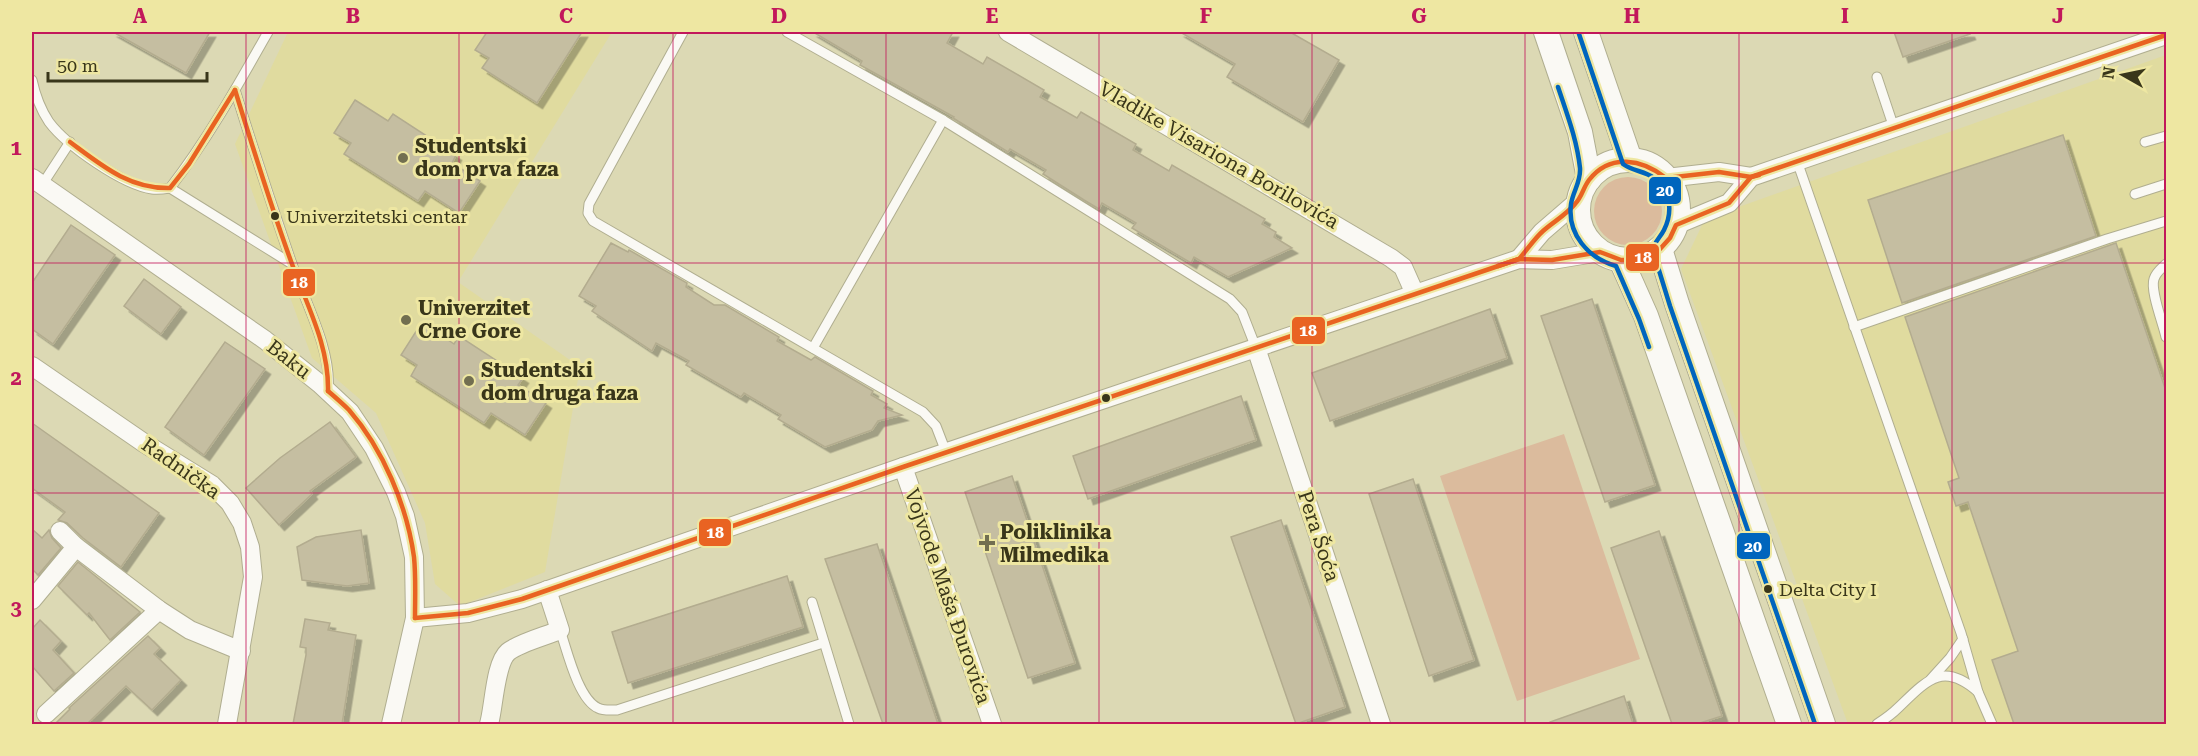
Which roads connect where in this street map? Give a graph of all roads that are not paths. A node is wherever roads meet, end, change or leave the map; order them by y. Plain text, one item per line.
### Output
1 (268, 32) edge
2 (683, 32) edge
3 (787, 32) edge
4 (1008, 32) edge
5 (1546, 32) edge
6 (1586, 32) edge
7 (2166, 35) edge
8 (1877, 77) dead end
9 (32, 80) edge
10 (235, 90) junction
11 (943, 120) junction
12 (1894, 128) junction
13 (2166, 136) edge
14 (70, 142) junction
15 (2145, 142) dead end
16 (1630, 160) junction
17 (1797, 161) junction
18 (1751, 177) junction
19 (1666, 178) junction
20 (37, 182) edge
21 (2166, 184) edge
22 (170, 188) junction
23 (1584, 190) junction
24 (2135, 194) dead end
25 (2166, 221) edge
26 (1676, 225) junction
27 (1660, 249) junction
28 (1611, 256) junction
29 (1519, 259) junction
30 (292, 264) junction
31 (2166, 264) edge
32 (1415, 294) junction
33 (1854, 327) junction
34 (2166, 337) edge
35 (813, 348) junction
36 (1256, 348) junction
37 (32, 366) edge
38 (328, 391) junction
39 (946, 452) junction
40 (903, 466) junction
41 (60, 531) dead end
42 (76, 547) junction
43 (547, 590) junction
44 (32, 600) edge
45 (812, 602) dead end
46 (159, 610) junction
47 (415, 618) junction
48 (560, 630) junction
49 (1963, 639) junction
50 (823, 643) junction
51 (241, 651) junction
52 (1931, 679) junction
53 (1978, 692) junction
54 (1986, 710) junction
55 (46, 714) dead end
56 (227, 724) edge
57 (391, 724) edge
58 (489, 724) edge
59 (849, 724) edge
60 (992, 724) edge
61 (1381, 724) edge
62 (1789, 724) edge
63 (1824, 724) edge
64 (1877, 724) edge
65 (1984, 724) edge
66 (1992, 724) edge

1 - 10 lane
2 - 35 lane
3 - 11 lane
4 - 32 street, Vladike Visariona Borilovića
5 - 23 main road
6 - 16 main road
7 - 12 street
8 - 12 lane
9 - 14 lane
10 - 22 lane
10 - 30 lane
11 - 35 lane
11 - 36 lane
12 - 17 street
13 - 15 lane
14 - 20 lane, Baku
14 - 22 lane
16 - 19 main road
16 - 23 main road
17 - 18 street
17 - 33 lane
18 - 19 street
18 - 26 street
19 - 26 main road
20 - 38 street, Baku
21 - 24 lane
22 - 30 lane
23 - 28 main road
23 - 29 street
25 - 33 lane
26 - 27 main road
27 - 28 main road
27 - 63 main road
28 - 29 street
28 - 62 main road
29 - 32 street
30 - 38 lane
31 - 34 lane
32 - 36 street
33 - 49 lane
35 - 39 lane
36 - 39 street
36 - 61 street, Pera Šoća
37 - 51 street, Radnička
38 - 47 street, Baku
39 - 40 street
40 - 43 street
40 - 60 street, Vojvode Maša Đurovića
41 - 42 street
42 - 44 street
42 - 46 street
43 - 47 street
43 - 48 street
45 - 50 lane
46 - 51 street
46 - 55 street
47 - 57 street, Baku
48 - 50 lane
48 - 58 street
49 - 52 lane
49 - 53 lane
50 - 59 lane
51 - 56 street, Radnička
52 - 53 lane
52 - 64 lane
53 - 54 lane
54 - 65 lane
54 - 66 lane

